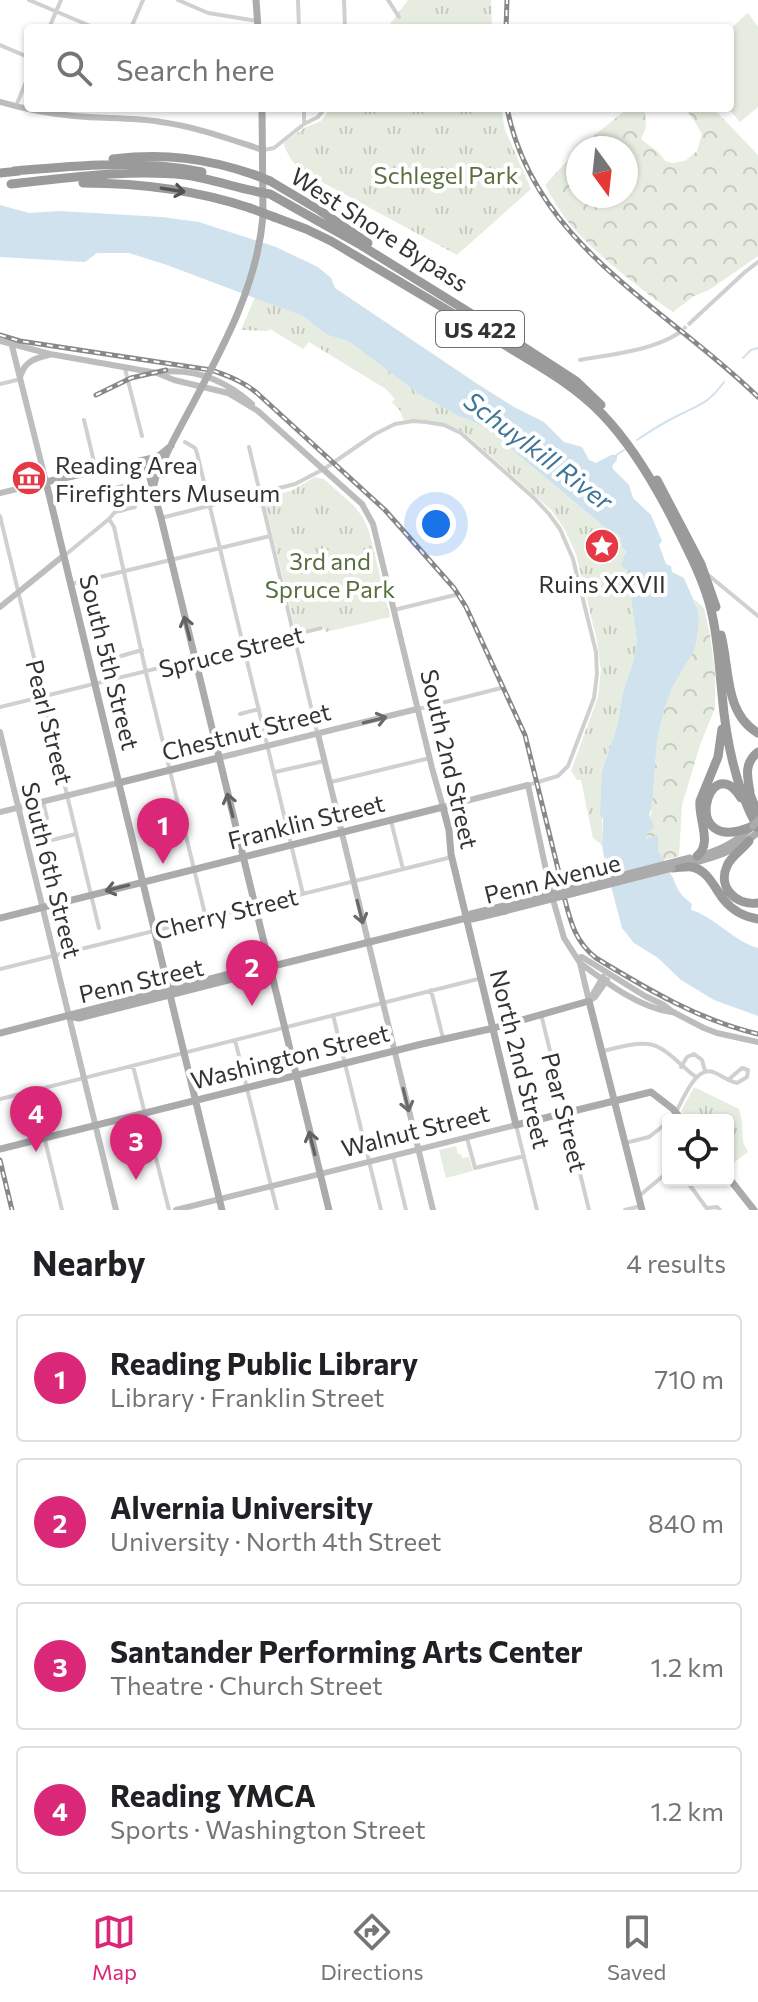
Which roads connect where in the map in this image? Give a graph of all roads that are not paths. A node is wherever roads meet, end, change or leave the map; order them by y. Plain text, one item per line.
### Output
1 (29, 0) edge
2 (61, 0) edge
3 (143, 0) edge
4 (178, 0) edge
5 (256, 0) edge
6 (298, 0) edge
7 (344, 0) edge
8 (388, 0) edge
9 (56, 11) junction
10 (399, 17) dead end
11 (51, 24) edge
12 (86, 24) edge
13 (133, 24) edge
14 (258, 24) edge
15 (299, 24) edge
16 (345, 24) edge
17 (0, 45) edge
18 (24, 55) edge
19 (24, 87) edge
20 (0, 102) edge
21 (16, 106) junction
22 (24, 108) edge
23 (42, 112) edge
24 (262, 112) edge
25 (304, 112) edge
26 (322, 112) edge
27 (304, 124) junction
28 (263, 150) junction
29 (14, 171) junction
30 (0, 173) edge
31 (11, 184) junction
32 (0, 185) edge
33 (263, 193) junction
34 (758, 262) edge
35 (690, 323) tunnel mouth
36 (479, 329) junction
37 (496, 329) junction
38 (679, 333) tunnel mouth
39 (0, 341) edge
40 (12, 346) junction
41 (50, 354) junction
42 (580, 360) dead end
43 (125, 368) junction
44 (21, 379) junction
45 (0, 384) edge
46 (84, 420) dead end
47 (142, 436) dead end
48 (185, 442) dead end
49 (171, 445) junction
50 (249, 447) dead end
51 (145, 460) junction
52 (324, 469) junction
53 (96, 470) junction
54 (46, 482) junction
55 (655, 482) junction
56 (0, 493) edge
57 (155, 494) junction
58 (259, 494) junction
59 (210, 506) junction
60 (121, 511) junction
61 (0, 516) edge
62 (161, 518) junction
63 (109, 519) junction
64 (270, 536) junction
65 (220, 548) junction
66 (63, 556) junction
67 (171, 560) junction
68 (699, 566) dead end
69 (124, 572) junction
70 (71, 584) junction
71 (18, 592) junction
72 (455, 595) dead end
73 (0, 607) edge
74 (714, 608) junction
75 (394, 610) junction
76 (758, 616) edge
77 (321, 628) dead end
78 (293, 635) junction
79 (721, 635) junction
80 (245, 647) junction
81 (142, 650) junction
82 (121, 656) dead end
83 (195, 659) junction
84 (146, 671) junction
85 (720, 677) junction
86 (95, 684) junction
87 (501, 688) dead end
88 (43, 697) junction
89 (0, 707) edge
90 (259, 709) junction
91 (417, 709) junction
92 (240, 714) dead end
93 (0, 732) edge
94 (758, 733) edge
95 (318, 734) junction
96 (268, 746) junction
97 (758, 752) edge
98 (218, 758) junction
99 (430, 758) junction
100 (324, 761) junction
101 (169, 770) junction
102 (274, 772) junction
103 (329, 782) junction
104 (118, 783) junction
105 (528, 785) junction
106 (68, 796) junction
107 (43, 802) junction
108 (753, 803) junction
109 (443, 807) junction
110 (19, 808) junction
111 (0, 812) edge
112 (47, 818) dead end
113 (391, 820) junction
114 (756, 823) edge
115 (341, 833) junction
116 (76, 834) junction
117 (745, 835) junction
118 (44, 842) dead end
119 (292, 845) junction
120 (452, 857) junction
121 (242, 858) junction
122 (695, 862) junction
123 (672, 868) joint
124 (193, 869) junction
125 (403, 869) junction
126 (142, 882) junction
127 (353, 882) junction
128 (550, 889) dead end
129 (303, 894) junction
130 (91, 895) junction
131 (462, 897) junction
132 (554, 903) dead end
133 (758, 903) edge
134 (42, 907) junction
135 (254, 907) junction
136 (504, 908) junction
137 (481, 914) junction
138 (0, 918) edge
139 (206, 918) junction
140 (466, 918) junction
141 (758, 919) edge
142 (99, 928) dead end
143 (154, 931) junction
144 (471, 939) junction
145 (367, 943) junction
146 (54, 956) junction
147 (579, 960) junction
148 (269, 967) junction
149 (0, 969) edge
150 (606, 977) junction
151 (482, 978) junction
152 (620, 989) junction
153 (431, 990) junction
154 (600, 991) junction
155 (169, 992) junction
156 (589, 1001) junction
157 (382, 1003) junction
158 (490, 1012) junction
159 (673, 1012) junction
160 (541, 1014) junction
161 (333, 1015) junction
162 (68, 1016) junction
163 (519, 1020) junction
164 (284, 1028) junction
165 (494, 1028) junction
166 (0, 1033) edge
167 (472, 1033) junction
168 (443, 1039) junction
169 (235, 1040) junction
170 (758, 1042) edge
171 (394, 1051) junction
172 (603, 1051) junction
173 (184, 1053) junction
174 (345, 1063) junction
175 (133, 1066) junction
176 (681, 1067) junction
177 (705, 1071) junction
178 (295, 1076) junction
179 (696, 1077) junction
180 (84, 1078) junction
181 (728, 1080) junction
182 (247, 1088) junction
183 (33, 1091) junction
184 (0, 1099) edge
185 (615, 1100) junction
186 (196, 1101) junction
187 (145, 1113) junction
188 (565, 1113) junction
189 (672, 1114) edge
190 (677, 1114) edge
191 (516, 1125) junction
192 (96, 1126) junction
193 (662, 1127) edge
194 (45, 1138) junction
195 (467, 1138) junction
196 (625, 1143) junction
197 (0, 1149) edge
198 (418, 1150) junction
199 (393, 1156) junction
200 (524, 1156) junction
201 (369, 1162) junction
202 (320, 1175) junction
203 (662, 1179) edge
204 (734, 1185) edge
205 (691, 1186) edge
206 (271, 1187) junction
207 (220, 1199) junction
208 (640, 1204) edge
209 (708, 1209) edge
210 (62, 1210) edge
211 (116, 1210) edge
212 (169, 1210) edge
213 (176, 1210) edge
214 (222, 1210) edge
215 (277, 1210) edge
216 (329, 1210) edge
217 (381, 1210) edge
218 (406, 1210) edge
219 (433, 1210) edge
220 (537, 1210) edge
221 (589, 1210) edge
222 (625, 1210) edge
223 (720, 1210) edge
224 (754, 1210) edge

1 - 9 street
2 - 9 street
3 - 13 street
4 - 14 street
5 - 14 main road
6 - 15 street
7 - 16 street
8 - 10 street
9 - 11 street
9 - 12 street
17 - 18 street
19 - 21 street
20 - 21 street
21 - 22 street
23 - 28 street
24 - 28 main road
25 - 27 street
26 - 27 street
27 - 28 street
28 - 33 main road
29 - 30 highway, West Shore Bypass / US 422
29 - 33 highway
29 - 37 highway, West Shore Bypass / US 422, bridge
31 - 32 highway, West Shore Bypass / US 422
31 - 33 highway
31 -> 36 highway, West Shore Bypass / US 422, bridge
33 - 36 highway
33 - 37 highway
33 - 49 main road, bridge
34 - 35 street
36 - 55 highway, West Shore Bypass / US 422
37 - 55 highway, West Shore Bypass / US 422
38 - 42 street
39 - 40 street, South 2nd Street
40 - 41 street, South 2nd Street
40 - 44 street, South 5th Street
41 - 43 street, South 2nd Street
41 - 44 street
43 - 47 street
43 - 52 street, South 2nd Street
44 - 45 street
44 - 54 street, South 5th Street
46 - 53 street
48 - 59 street
49 - 51 main road
49 - 57 main road
50 - 58 street
51 - 53 main road
51 - 57 main road
52 - 58 street
52 - 75 street, South 2nd Street
52 - 105 street
53 - 54 main road
54 - 56 street
54 - 66 main road, South 5th Street
55 - 74 highway, West Shore Bypass / US 422, bridge
57 - 62 main road
58 - 59 street
58 - 64 street
59 - 62 street
59 - 65 street
60 - 60 street
60 - 63 street
61 - 71 street, Pearl Street
62 - 67 main road
63 - 66 street
63 - 69 street
64 - 65 street
64 - 78 street
65 - 67 street
65 - 80 street
66 - 70 main road, South 5th Street
66 - 71 street
67 - 69 street
83 -> 67 main road
68 - 76 street
69 - 70 street
69 - 81 street
70 - 86 main road, South 5th Street
71 - 73 street
71 - 88 street, Pearl Street
72 - 75 street
74 - 79 highway, West Shore Bypass / US 422
74 - 85 highway, West Shore Bypass / US 422
75 - 91 street, South 2nd Street
77 - 78 street, Spruce Street
78 - 80 street, Spruce Street
78 - 95 street
79 - 94 highway
79 - 108 highway, West Shore Bypass / US 422
80 - 83 street, Spruce Street
80 - 90 street
81 - 82 street
81 - 84 street
83 - 84 street, Spruce Street
83 - 98 main road
84 - 86 street, Spruce Street
84 - 101 street
85 - 114 highway, West Shore Bypass / US 422
85 - 122 highway
86 - 88 street, Spruce Street
86 - 104 main road, South 5th Street
87 - 91 street, Chestnut Street
88 - 89 street, Spruce Street
88 - 106 street, Pearl Street
90 - 92 street
90 - 96 street
95 -> 91 street, Chestnut Street
91 - 99 street, South 2nd Street
93 - 110 street, South 6th Street
95 - 96 street, Chestnut Street
95 - 100 street
96 - 98 street, Chestnut Street
96 - 102 street
97 - 108 highway
98 - 101 main road, Chestnut Street
121 -> 98 main road
99 - 103 street
99 - 109 street, South 2nd Street
100 - 102 street
100 - 103 street
101 - 104 main road, Chestnut Street
101 - 124 street
102 - 119 street
103 - 115 street
104 - 106 street, Chestnut Street
104 - 126 main road, South 5th Street
105 - 109 street, Franklin Street
105 - 128 street
106 - 107 street, Chestnut Street
106 - 116 street, Pearl Street
107 - 110 street, Chestnut Street
107 - 112 street
108 - 114 highway, West Shore Bypass / US 422
109 - 113 main road, Franklin Street
109 - 120 main road, South 2nd Street
110 - 111 street, Chestnut Street
110 - 134 street, South 6th Street
113 - 115 main road, Franklin Street
113 - 125 street
114 - 117 highway, bridge
114 - 117 highway
115 - 119 main road, Franklin Street
115 - 127 street
116 - 118 street
116 - 130 street, Pearl Street
117 - 122 main road, Penn Avenue
117 - 133 highway
119 - 121 main road, Franklin Street
119 - 129 street
120 - 125 street, Cherry Street
120 - 131 main road, South 2nd Street
121 - 124 main road, Franklin Street
121 - 135 main road
122 - 123 highway
122 - 136 main road, Penn Avenue, bridge
122 - 141 highway
123 - 136 main road, Penn Avenue, bridge
124 - 126 main road, Franklin Street
124 - 139 street
125 - 127 street, Cherry Street
126 -> 130 main road, Franklin Street
126 - 143 main road, South 5th Street
127 - 129 street, Cherry Street
127 -> 145 street
129 - 135 street, Cherry Street
130 - 134 main road, Franklin Street
130 - 142 street, Pearl Street
131 - 137 main road
131 - 140 main road, South 2nd Street
132 - 147 street
134 - 138 main road, Franklin Street
134 - 146 street, South 6th Street
135 - 139 street, Cherry Street
135 - 148 main road
136 - 137 main road, Penn Avenue
137 - 140 main road, Penn Avenue
137 - 144 main road
139 - 143 street, Cherry Street
140 - 144 main road, North 2nd Street
140 - 145 main road, Penn Street
143 - 146 street, Cherry Street
143 - 155 main road, South 5th Street
144 - 151 main road, North 2nd Street
145 - 148 main road, Penn Street
145 - 157 street
146 - 149 street, Cherry Street
146 - 162 street, South 6th Street
147 - 150 street
147 - 156 street
148 - 155 main road, Penn Street
148 - 164 main road
150 - 152 street
150 - 154 street
150 - 156 street
150 - 159 street
151 - 153 street
151 - 158 main road, North 2nd Street
152 - 154 street
152 - 159 street
153 - 157 street
153 - 168 street
154 - 156 street
155 - 162 main road, Penn Street
155 - 173 main road, South 5th Street
156 - 160 main road, Washington Street
156 - 172 main road
157 - 161 street
157 - 171 street
158 - 163 main road
158 - 165 main road, North 2nd Street
158 - 167 main road
159 - 170 street
160 - 163 main road, Washington Street
160 - 188 street, Pear Street
161 - 164 street
161 - 174 street
162 - 166 main road, Penn Street
162 - 180 street, South 6th Street
163 - 165 main road, Washington Street
164 - 169 street
164 - 178 main road
165 - 167 main road, Washington Street
165 - 191 main road, North 2nd Street
167 - 168 main road, Washington Street
168 - 171 main road, Washington Street
169 - 173 street
169 - 182 street
171 - 174 main road, Washington Street
171 -> 198 street
172 - 176 street
172 - 185 main road
173 - 175 street
173 - 186 main road, South 5th Street
174 - 178 main road, Washington Street
174 - 201 street
175 - 180 street
175 - 187 street
176 - 177 street
176 - 179 street
177 - 179 street
177 - 181 street
178 - 182 main road, Washington Street
202 -> 178 main road
179 - 190 street
180 - 183 street
180 - 192 street, South 6th Street
181 - 181 street
182 - 186 main road, Washington Street
182 - 206 street
183 - 184 street
183 - 194 street
185 - 188 main road, Walnut Street
185 - 189 main road, Walnut Street
185 - 196 main road
186 - 187 main road, Washington Street
186 - 207 main road, South 5th Street
187 - 192 main road, Washington Street
187 - 212 street
188 - 191 main road, Walnut Street
188 - 221 street, Pear Street
191 - 195 street, Walnut Street
191 - 200 street, North 2nd Street
192 - 194 main road, Washington Street
192 - 211 street, South 6th Street
193 - 196 street
194 - 197 main road, Washington Street
194 - 210 street
195 - 198 street, Walnut Street
195 - 200 street
196 - 208 main road
198 - 199 street, Walnut Street
198 - 219 street
199 - 201 street, Walnut Street
199 - 218 street
200 - 220 street, North 2nd Street
201 - 202 street, Walnut Street
201 - 217 street
202 - 206 street, Walnut Street
202 - 216 main road
203 - 208 street
204 - 224 main road
205 - 209 street
206 - 207 street, Walnut Street
206 - 215 street
207 - 213 street, Walnut Street
207 - 214 main road, South 5th Street
208 - 222 street
209 - 223 street

